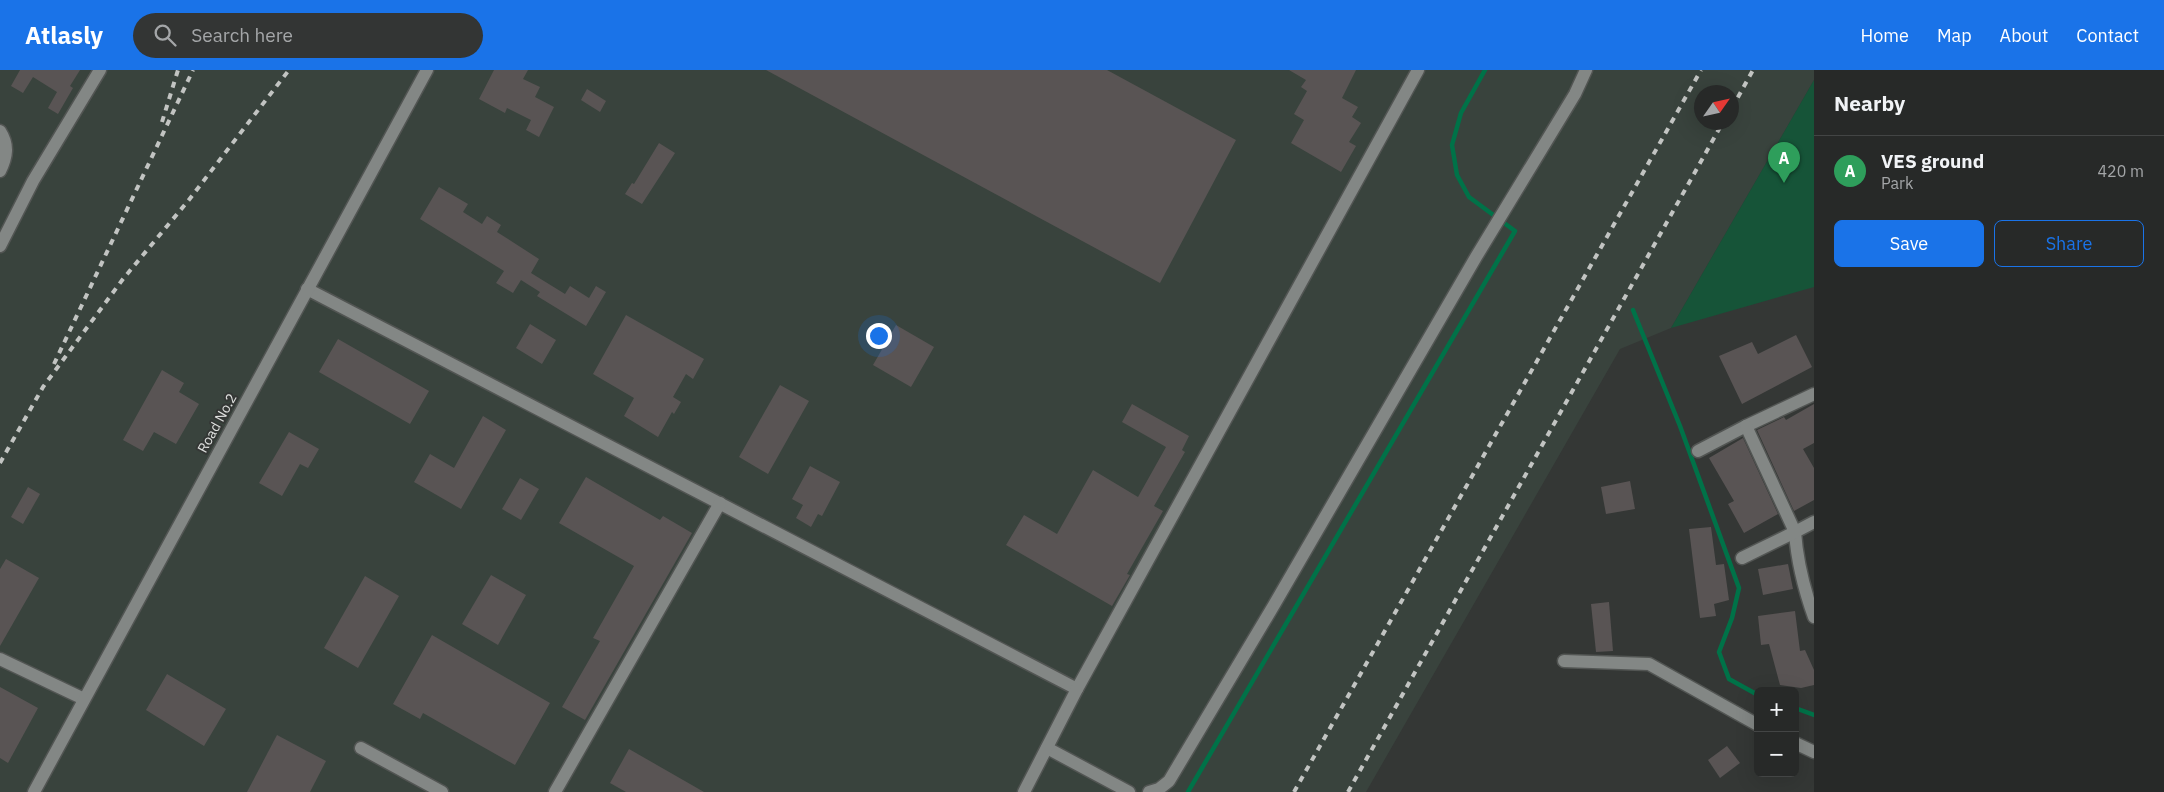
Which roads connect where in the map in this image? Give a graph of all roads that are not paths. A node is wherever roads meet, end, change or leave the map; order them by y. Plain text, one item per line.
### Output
1 (100, 70) edge
2 (427, 70) edge
3 (1418, 70) edge
4 (1586, 70) edge
5 (0, 131) edge
6 (0, 172) edge
7 (0, 246) edge
8 (307, 289) junction
9 (1814, 394) edge
10 (1746, 426) junction
11 (1698, 451) dead end
12 (720, 503) junction
13 (1814, 522) edge
14 (1795, 532) junction
15 (1742, 558) dead end
16 (1814, 617) edge
17 (0, 659) edge
18 (1564, 661) dead end
19 (1077, 689) junction
20 (84, 699) junction
21 (1754, 723) edge
22 (1799, 745) edge
23 (361, 748) dead end
24 (1047, 748) junction
25 (1814, 752) edge
26 (34, 792) edge
27 (442, 792) edge
28 (555, 792) edge
29 (1024, 792) edge
30 (1129, 792) edge
31 (1149, 792) edge

1 - 7 street
2 - 8 street, Road No.2
3 - 19 street
4 - 31 street
5 - 6 street
8 - 12 street
8 - 20 street, Road No.2
9 - 10 street
10 - 11 street
10 - 14 street
12 - 19 street
12 - 28 street
13 - 14 street
14 - 15 street
14 - 16 street
17 - 20 street
18 - 21 street
19 - 24 street
20 - 26 street, Road No.2
22 - 25 street
23 - 27 street
24 - 29 street
24 - 30 street

